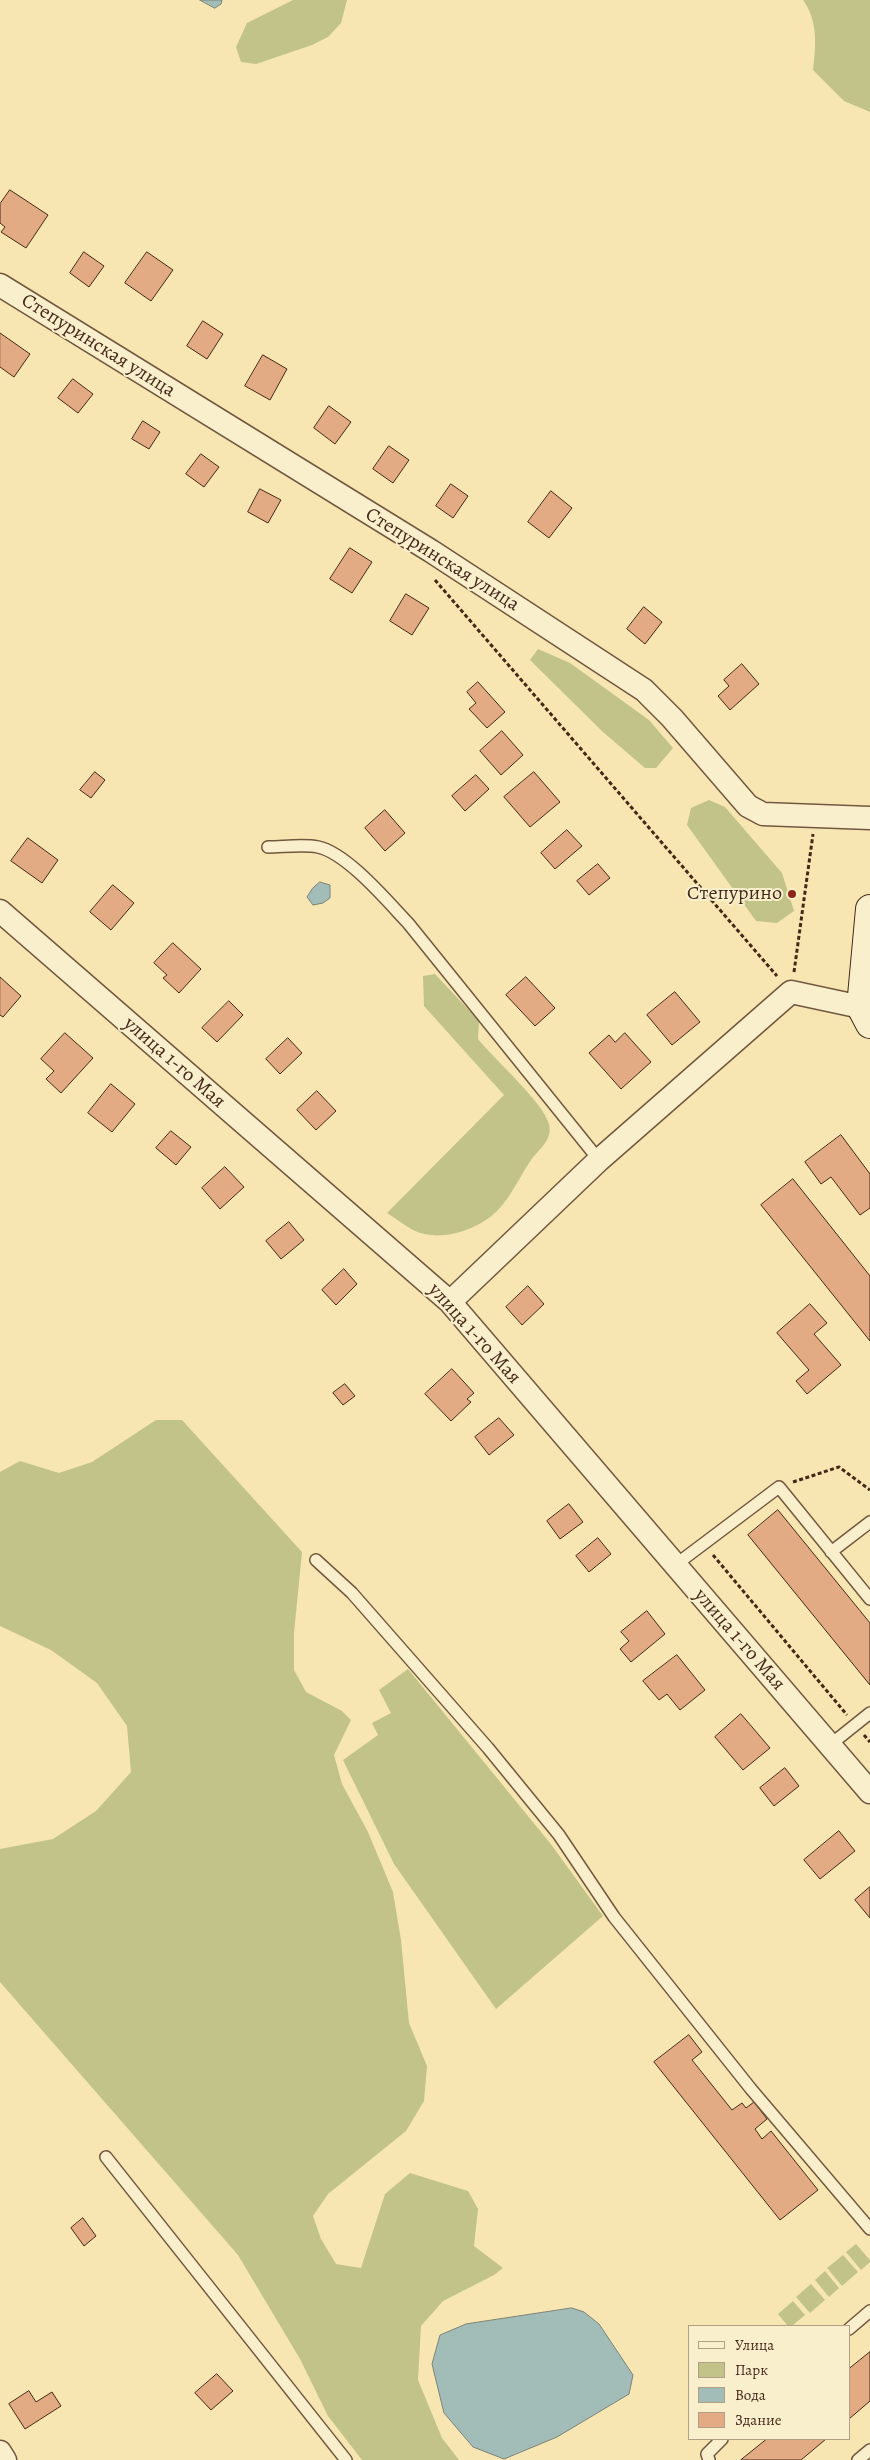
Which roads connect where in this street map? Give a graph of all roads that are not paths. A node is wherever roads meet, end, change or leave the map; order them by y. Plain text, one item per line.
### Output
1 (0, 285) edge
2 (870, 818) edge
3 (268, 847) dead end
4 (870, 909) edge
5 (0, 911) edge
6 (867, 1010) edge
7 (599, 1160) junction
8 (450, 1302) junction
9 (870, 1522) edge
10 (831, 1552) junction
11 (316, 1560) dead end
12 (674, 1566) junction
13 (870, 1599) edge
14 (870, 1713) edge
15 (830, 1746) junction
16 (870, 1792) edge
17 (106, 2157) dead end
18 (870, 2229) edge
19 (870, 2311) edge
20 (850, 2328) edge
21 (721, 2440) edge
22 (870, 2450) edge
23 (0, 2452) edge
24 (5, 2460) edge
25 (346, 2460) edge
26 (709, 2460) edge
27 (858, 2460) edge

1 - 2 street, Степуринская улица
3 - 7 lane
4 - 6 street
5 - 8 street, улица 1-го Мая
6 - 7 street
7 - 8 street
8 - 12 street, улица 1-го Мая
9 - 10 lane
10 - 12 lane
10 - 13 lane
11 - 18 lane
12 - 15 street, улица 1-го Мая
14 - 15 lane
15 - 16 street, улица 1-го Мая
17 - 25 lane
19 - 20 lane
21 - 26 lane
22 - 27 lane
23 - 24 street

